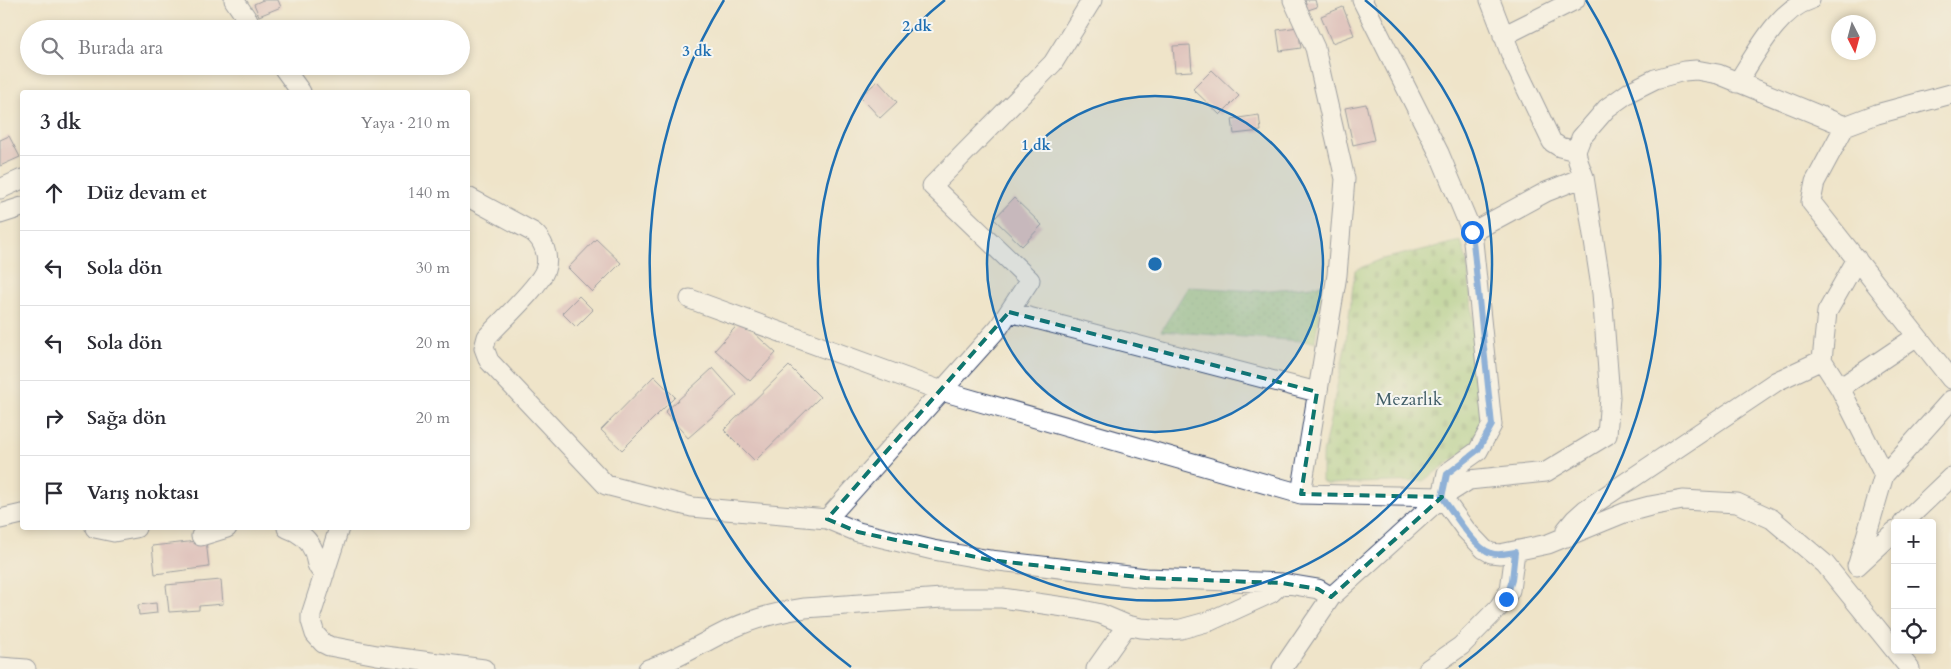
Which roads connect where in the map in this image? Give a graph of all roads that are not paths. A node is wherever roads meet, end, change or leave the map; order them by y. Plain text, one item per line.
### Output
1 (234, 0) edge
2 (1092, 0) edge
3 (1293, 0) edge
4 (1362, 0) edge
5 (1490, 0) edge
6 (1575, 0) edge
7 (1810, 0) edge
8 (248, 20) edge
9 (1503, 36) junction
10 (289, 75) edge
11 (1737, 83) junction
12 (300, 90) edge
13 (1951, 94) edge
14 (1844, 126) junction
15 (1576, 150) junction
16 (1584, 177) junction
17 (20, 180) edge
18 (0, 189) edge
19 (470, 197) edge
20 (20, 208) edge
21 (0, 214) edge
22 (1472, 232) junction
23 (1856, 259) junction
24 (690, 299) dead end
25 (1009, 312) junction
26 (1917, 336) junction
27 (476, 343) edge
28 (1822, 360) junction
29 (1951, 380) edge
30 (1840, 388) junction
31 (942, 390) junction
32 (1317, 392) junction
33 (1951, 400) edge
34 (1884, 475) junction
35 (1951, 477) edge
36 (1301, 494) junction
37 (1442, 497) junction
38 (20, 514) edge
39 (0, 519) edge
40 (827, 519) junction
41 (1908, 519) edge
42 (104, 530) edge
43 (125, 530) edge
44 (220, 530) edge
45 (292, 530) edge
46 (338, 530) edge
47 (1891, 535) edge
48 (201, 536) dead end
49 (1568, 537) junction
50 (1515, 552) junction
51 (1858, 564) junction
52 (324, 573) junction
53 (1839, 581) junction
54 (1282, 583) junction
55 (1331, 597) junction
56 (1128, 625) junction
57 (0, 667) edge
58 (26, 669) edge
59 (484, 669) edge
60 (648, 669) edge
61 (1096, 669) edge
62 (1282, 669) edge
63 (1428, 669) edge
64 (1910, 669) edge

1 - 8 street
2 - 25 street
3 - 32 street
4 - 22 street
5 - 9 street
6 - 9 street
7 - 11 street
9 - 15 street
10 - 12 street
11 - 14 street
11 - 15 street
13 - 14 street
14 - 23 street
15 - 16 street
16 - 22 street
16 - 37 street
17 - 18 street
19 - 27 street
20 - 21 street
22 - 37 street
23 - 26 street
23 - 28 street
24 - 31 street
25 - 31 street
25 - 32 street
26 - 29 street
26 - 30 street
27 - 40 street
28 - 30 street
28 - 49 street
30 - 34 street
31 - 36 street
31 - 40 street
32 - 36 street
33 - 34 street
34 - 51 street
35 - 41 street
36 - 37 street
37 - 50 street
37 - 55 street
38 - 39 street
40 - 54 street
42 - 43 street
44 - 48 street
45 - 52 street
46 - 52 street
47 - 51 street
49 - 50 street
49 - 53 street
50 - 63 street
51 - 53 street
52 - 59 street
53 - 64 street
54 - 55 street
54 - 56 street
55 - 62 street
56 - 60 street
56 - 61 street
57 - 58 street

